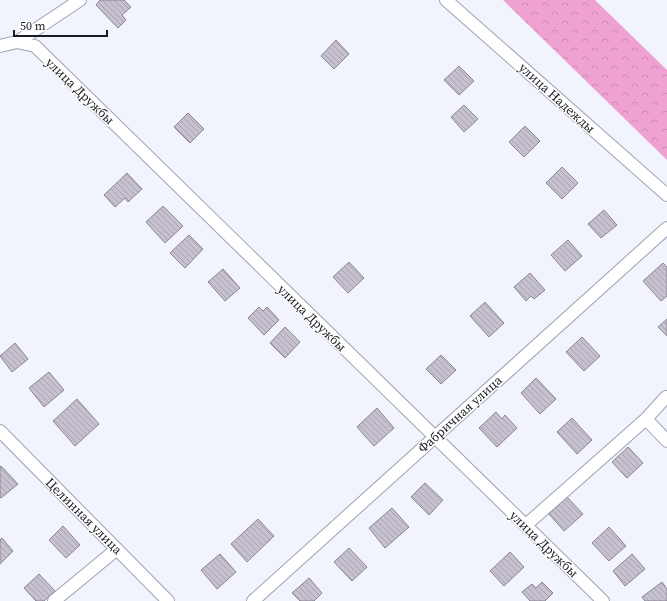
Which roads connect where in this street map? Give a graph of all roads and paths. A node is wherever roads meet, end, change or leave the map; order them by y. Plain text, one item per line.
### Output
1 (80, 0) edge
2 (446, 0) edge
3 (17, 42) junction
4 (0, 46) edge
5 (667, 195) edge
6 (667, 228) edge
7 (666, 397) edge
8 (646, 419) junction
9 (0, 431) edge
10 (434, 437) junction
11 (667, 441) edge
12 (526, 525) junction
13 (117, 549) junction
14 (54, 601) edge
15 (168, 601) edge
16 (253, 601) edge
17 (603, 601) edge

1 - 3 street
2 - 5 street, улица Надежды
3 - 4 street
3 - 10 street, улица Дружбы
6 - 10 street, Фабричная улица
7 - 8 street
8 - 11 street
8 - 12 street
9 - 13 street, Целинная улица
10 - 12 street, улица Дружбы
10 - 16 street, Фабричная улица
12 - 17 street, улица Дружбы
13 - 14 street
13 - 15 street, Целинная улица

